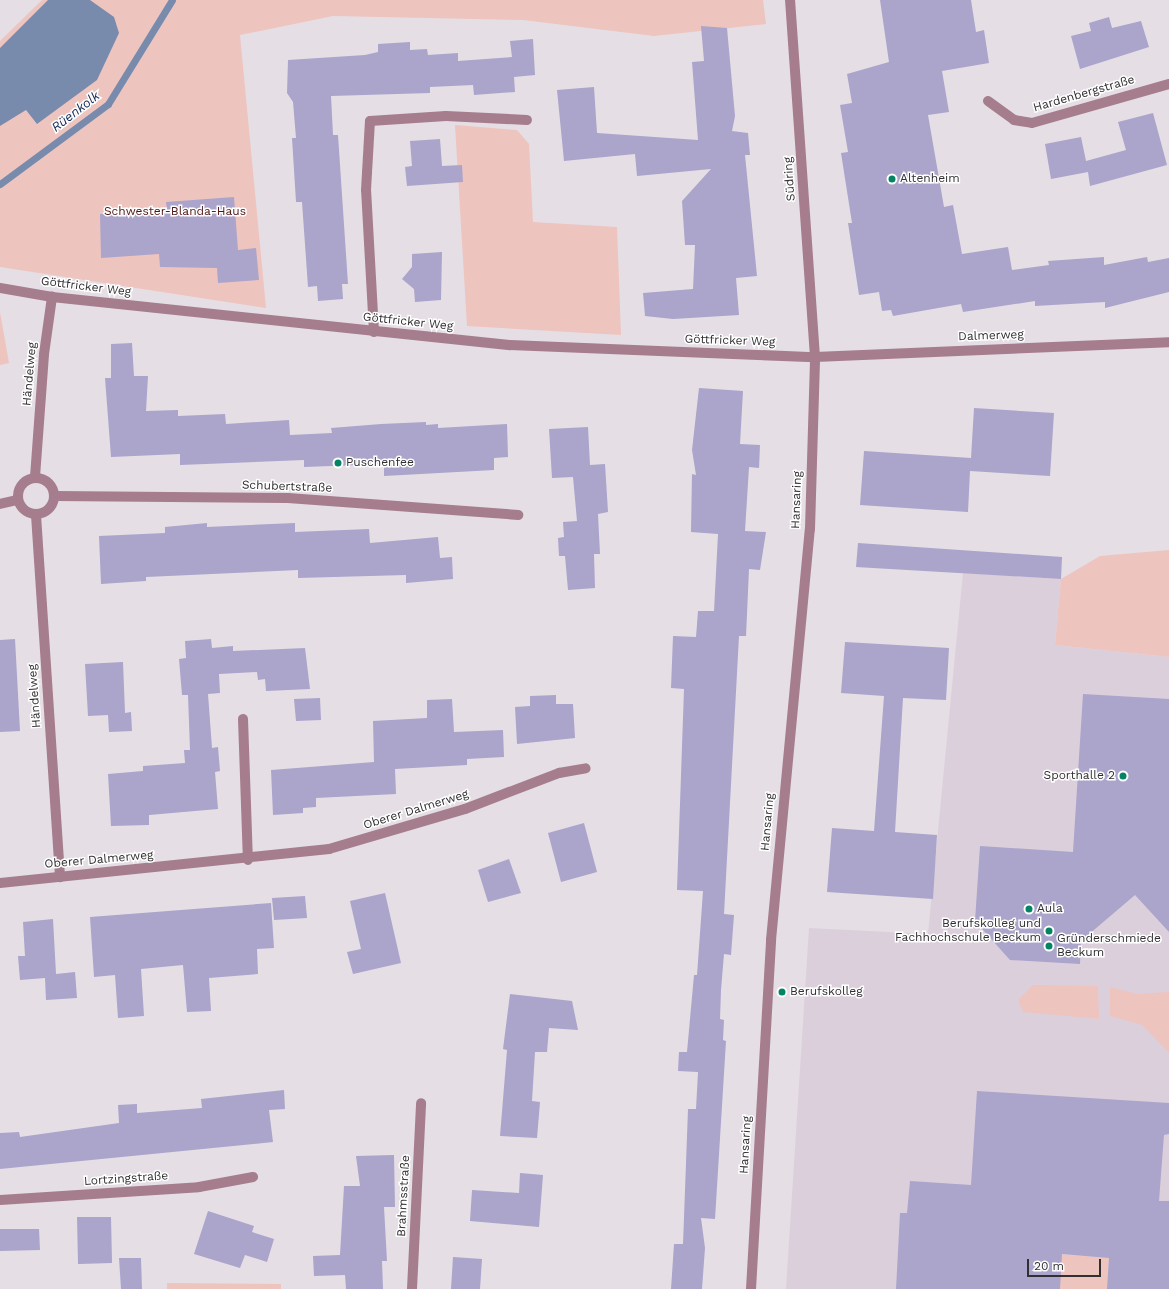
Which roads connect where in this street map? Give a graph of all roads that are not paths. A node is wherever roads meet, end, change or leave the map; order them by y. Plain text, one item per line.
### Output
1 (790, 0) edge
2 (1169, 84) edge
3 (988, 101) dead end
4 (527, 120) dead end
5 (0, 288) edge
6 (52, 298) junction
7 (374, 332) junction
8 (1169, 342) edge
9 (815, 357) junction
10 (35, 477) junction
11 (55, 496) junction
12 (18, 500) junction
13 (0, 504) edge
14 (36, 515) junction
15 (518, 515) dead end
16 (243, 719) dead end
17 (586, 768) dead end
18 (248, 860) junction
19 (60, 876) junction
20 (0, 883) edge
21 (421, 1103) dead end
22 (253, 1177) dead end
23 (0, 1200) edge
24 (412, 1289) edge
25 (751, 1289) edge

1 - 9 street, Südring
2 - 3 street, Hardenbergstraße
4 - 7 street
5 - 6 street, Göttfricker Weg
6 - 7 street, Göttfricker Weg
6 - 10 street, Händelweg
7 - 9 street, Göttfricker Weg
8 - 9 street, Dalmerweg
9 - 25 street, Hansaring
10 - 11 street
10 - 12 street
11 - 14 street
11 - 15 street, Schubertstraße
12 - 13 street
12 - 14 street
14 - 19 street, Händelweg
16 - 18 street
17 - 18 street, Oberer Dalmerweg
18 - 19 street, Oberer Dalmerweg
19 - 20 street, Oberer Dalmerweg
21 - 24 street, Brahmsstraße
22 - 23 street, Lortzingstraße

